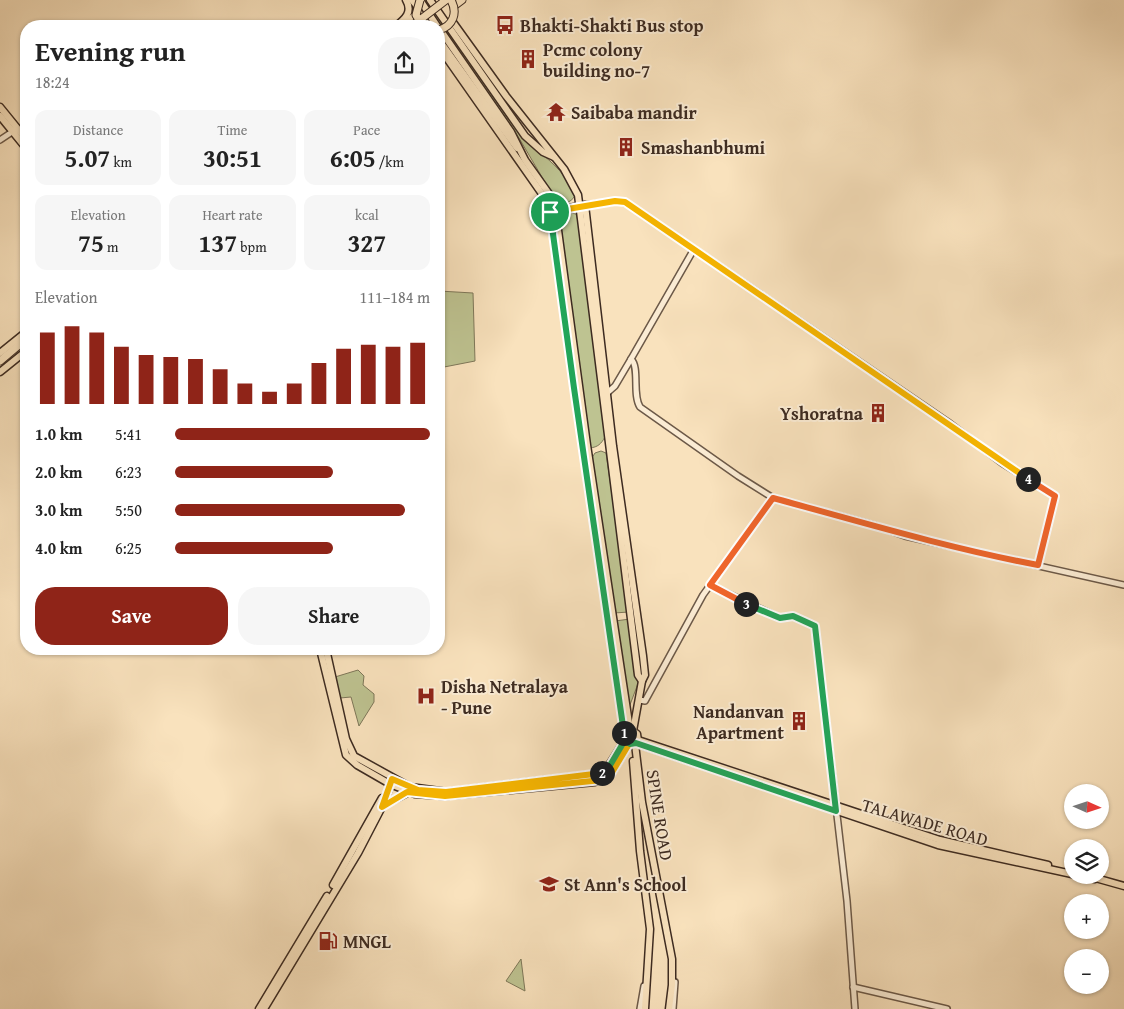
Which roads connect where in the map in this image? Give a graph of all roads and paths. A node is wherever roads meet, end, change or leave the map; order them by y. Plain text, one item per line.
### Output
1 (430, 0) edge
2 (446, 0) edge
3 (462, 0) edge
4 (414, 1) edge
5 (452, 2) edge
6 (416, 15) junction
7 (404, 20) edge
8 (410, 20) edge
9 (418, 20) edge
10 (420, 20) edge
11 (429, 20) edge
12 (431, 20) edge
13 (444, 20) edge
14 (445, 21) edge
15 (452, 21) junction
16 (445, 24) edge
17 (445, 38) edge
18 (445, 48) edge
19 (445, 56) edge
20 (0, 107) edge
21 (0, 116) edge
22 (15, 130) junction
23 (20, 134) edge
24 (20, 138) edge
25 (0, 140) edge
26 (555, 158) junction
27 (525, 160) junction
28 (582, 206) junction
29 (553, 211) junction
30 (694, 249) junction
31 (20, 337) edge
32 (20, 344) edge
33 (20, 350) edge
34 (0, 353) edge
35 (20, 356) edge
36 (631, 359) junction
37 (0, 361) edge
38 (0, 366) edge
39 (0, 372) edge
40 (607, 393) junction
41 (773, 498) junction
42 (1038, 565) junction
43 (710, 585) junction
44 (1124, 585) edge
45 (321, 655) edge
46 (327, 655) edge
47 (642, 681) junction
48 (639, 700) junction
49 (631, 739) junction
50 (635, 765) junction
51 (390, 783) junction
52 (407, 792) junction
53 (382, 807) junction
54 (835, 809) junction
55 (942, 843) junction
56 (1064, 870) edge
57 (1064, 872) edge
58 (1109, 882) edge
59 (1124, 886) edge
60 (672, 972) junction
61 (648, 977) junction
62 (853, 987) junction
63 (259, 1009) edge
64 (264, 1009) edge
65 (640, 1009) edge
66 (645, 1009) edge
67 (668, 1009) edge
68 (673, 1009) edge
69 (855, 1009) edge
70 (947, 1009) edge

1 - 13 main road
2 - 10 highway, bridge
3 - 5 highway
4 - 6 highway, bridge
4 - 7 main road
4 - 12 main road
5 - 11 highway, bridge
5 - 15 highway, bridge
6 - 8 highway
6 - 9 highway, bridge
14 - 26 main road
15 - 16 highway, bridge
15 - 26 main road
17 - 27 main road
18 - 27 main road
19 - 29 main road
20 - 22 main road
21 - 22 main road
22 - 23 main road
22 - 24 main road
22 - 25 street
26 - 28 main road
27 - 29 main road
28 - 29 main road
28 - 30 street
28 - 40 main road
28 - 47 main road
29 - 49 main road
30 - 36 street
30 - 42 street
31 - 34 main road
32 - 37 highway
33 - 38 highway
35 - 39 main road
36 - 40 street
36 - 41 street
40 - 47 main road
41 - 42 street
41 - 43 street
42 - 44 street
43 - 48 street
43 - 54 street
45 - 51 main road
46 - 51 main road
47 - 48 main road
48 - 49 main road
49 - 50 main road, SPINE ROAD
49 - 51 main road
49 - 52 main road
49 - 54 main road, TALAWADE ROAD
50 - 60 main road, SPINE ROAD
50 - 61 main road, SPINE ROAD
51 - 52 main road
51 - 53 main road
51 - 63 main road
52 - 53 main road
53 - 64 main road
54 - 55 main road, TALAWADE ROAD
54 - 62 street
55 - 56 main road, TALAWADE ROAD
55 - 57 main road, TALAWADE ROAD
58 - 59 main road, TALAWADE ROAD
60 - 67 main road, SPINE ROAD
60 - 68 street
61 - 65 street
61 - 66 main road, SPINE ROAD
62 - 69 street
62 - 70 street

